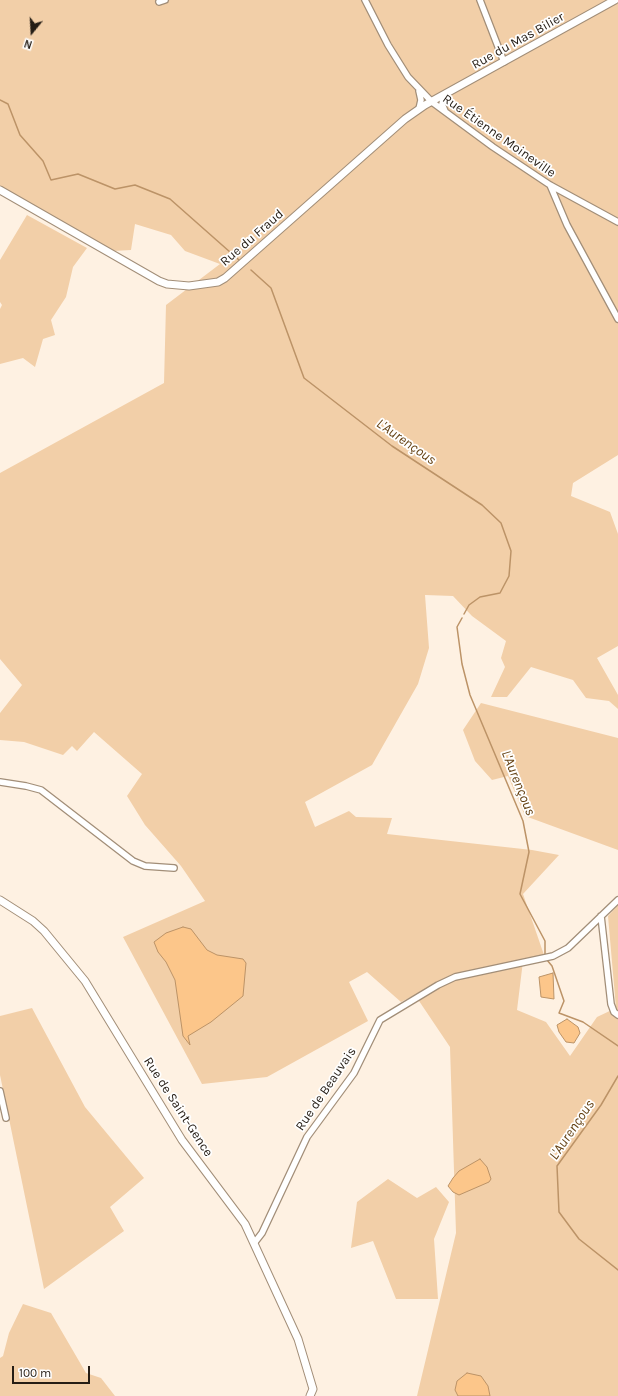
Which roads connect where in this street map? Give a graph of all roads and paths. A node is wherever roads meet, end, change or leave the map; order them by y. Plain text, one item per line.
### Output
1 (165, 0) edge
2 (366, 0) edge
3 (480, 0) edge
4 (615, 0) edge
5 (159, 2) dead end
6 (504, 62) junction
7 (418, 88) junction
8 (444, 94) junction
9 (432, 102) junction
10 (419, 109) junction
11 (445, 112) junction
12 (550, 185) junction
13 (0, 190) edge
14 (618, 222) edge
15 (618, 319) edge
16 (0, 782) edge
17 (174, 868) dead end
18 (0, 900) edge
19 (618, 900) edge
20 (601, 916) junction
21 (618, 1015) edge
22 (0, 1090) edge
23 (6, 1118) dead end
24 (254, 1242) junction
25 (311, 1396) edge

1 - 5 street
2 - 7 street, Rue Étienne Moineville
3 - 6 street
4 - 6 street, Rue du Mas Bilier
6 - 8 street, Rue du Mas Bilier
7 - 9 street, Rue Étienne Moineville
7 - 10 street
8 - 9 street, Rue du Mas Bilier
8 - 11 street
9 - 10 street, Rue du Fraud
9 - 11 street, Rue Étienne Moineville
10 - 13 street, Rue du Fraud
11 - 12 street, Rue Étienne Moineville
12 - 14 street, Rue Étienne Moineville
12 - 15 street
16 - 17 street
18 - 24 street, Rue de Saint-Gence
19 - 20 street, Rue de Beauvais
20 - 21 street
20 - 24 street, Rue de Beauvais
22 - 23 street
24 - 25 street, Rue de Saint-Gence

